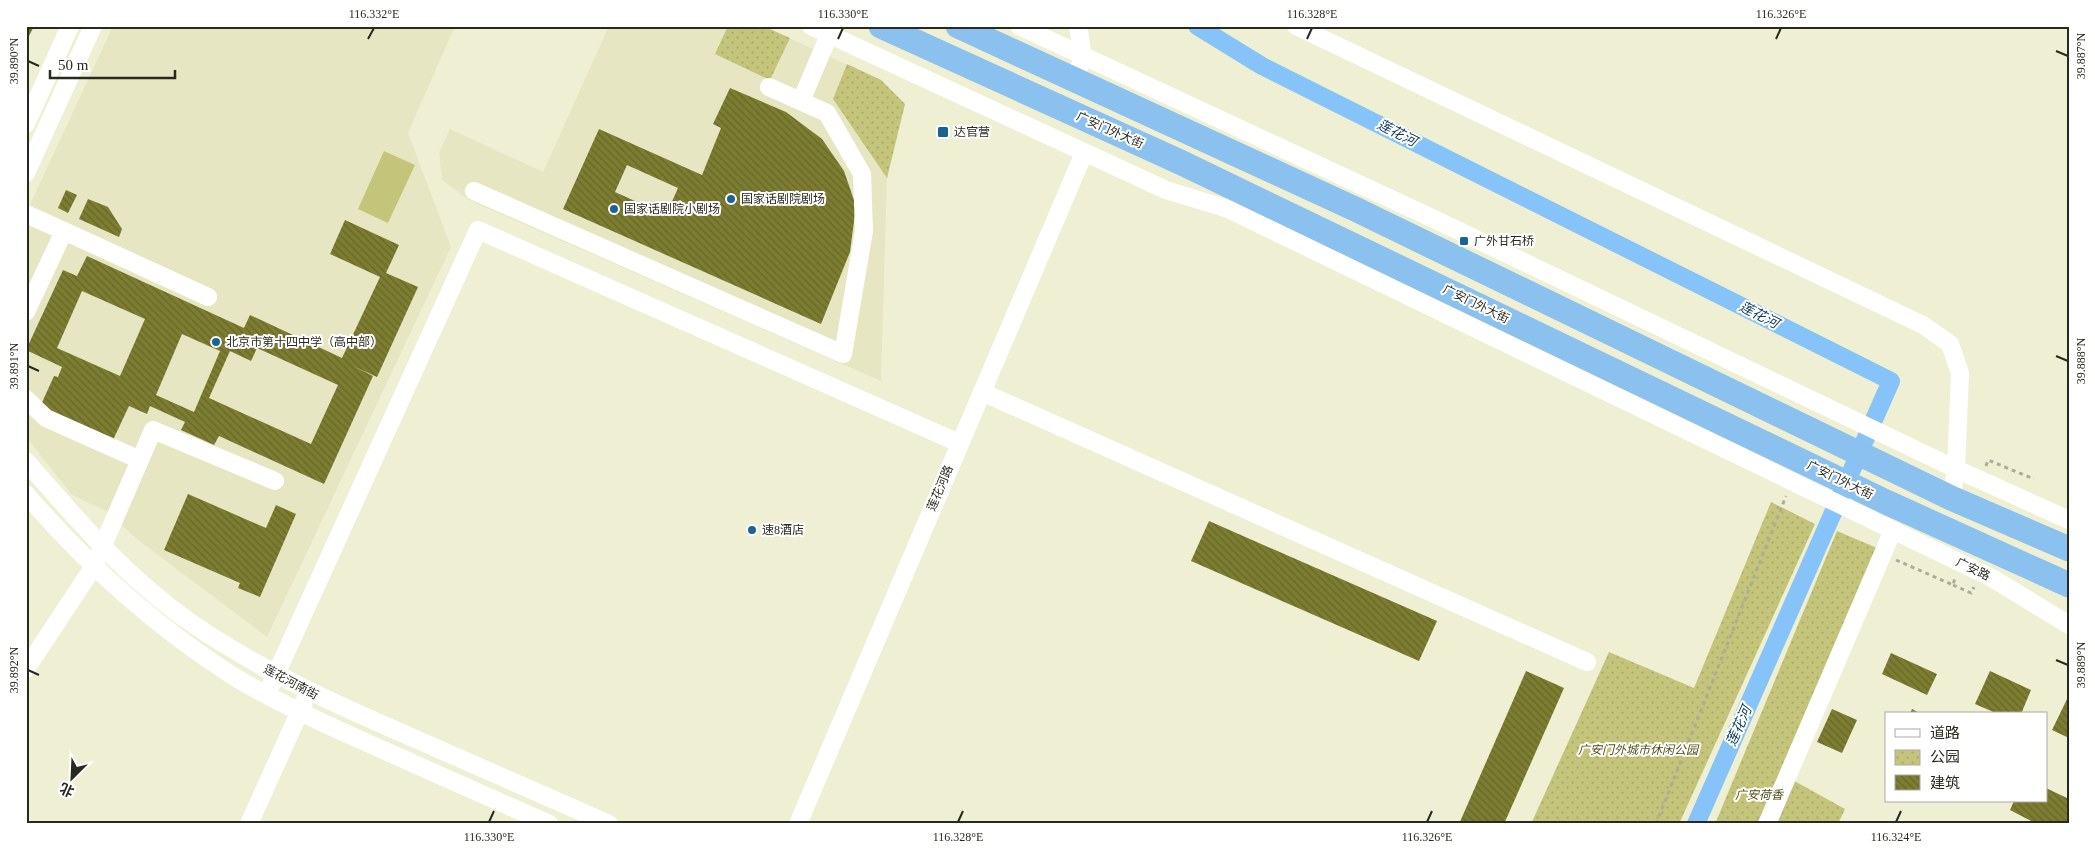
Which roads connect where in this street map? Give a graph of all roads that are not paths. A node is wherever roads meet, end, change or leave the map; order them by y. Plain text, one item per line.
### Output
1 (70, 26) edge
2 (93, 26) edge
3 (811, 26) edge
4 (881, 26) edge
5 (958, 26) edge
6 (1019, 26) edge
7 (1078, 26) edge
8 (1296, 26) edge
9 (829, 35) junction
10 (1083, 57) junction
11 (1073, 80) junction
12 (769, 86) dead end
13 (800, 101) junction
14 (26, 124) edge
15 (1084, 153) junction
16 (26, 173) edge
17 (474, 190) dead end
18 (26, 214) edge
19 (64, 231) junction
20 (208, 297) dead end
21 (26, 312) edge
22 (982, 392) junction
23 (26, 399) edge
24 (959, 443) junction
25 (26, 460) edge
26 (140, 460) junction
27 (1956, 469) junction
28 (1815, 480) junction
29 (275, 481) dead end
30 (26, 494) edge
31 (1951, 498) junction
32 (1879, 511) junction
33 (2069, 520) edge
34 (1892, 530) junction
35 (102, 548) junction
36 (2069, 548) edge
37 (1986, 549) junction
38 (94, 566) junction
39 (1992, 578) junction
40 (2069, 585) edge
41 (2038, 607) junction
42 (2069, 610) edge
43 (2069, 625) edge
44 (1587, 662) dead end
45 (26, 669) edge
46 (276, 674) junction
47 (309, 692) junction
48 (267, 694) junction
49 (299, 712) junction
50 (249, 824) edge
51 (549, 824) edge
52 (609, 824) edge
53 (798, 824) edge
54 (1767, 824) edge

1 - 14 street
2 - 16 street
3 - 9 street, 广安门外大街
4 - 28 highway, 广安门外大街
5 - 11 highway
6 - 10 street
7 - 10 street
8 - 27 street
9 - 13 street
9 - 15 street, 广安门外大街
10 - 11 street
10 - 27 street
11 - 31 highway
12 - 13 street
13 - 17 street
15 - 22 street, 莲花河路
15 - 28 street, 广安门外大街
18 - 19 street
19 - 20 street
19 - 21 street
22 - 24 street, 莲花河路
22 - 44 street
23 - 26 street
24 - 46 street
24 - 53 street, 莲花河路
25 - 35 street, 莲花河南街
26 - 29 street
26 - 35 street
27 - 31 street
27 - 33 street
28 - 32 highway, 广安门外大街
30 - 38 street, 莲花河南街
31 - 36 highway
32 - 34 street, 广安路
32 - 37 highway, 广安门外大街
34 - 39 street, 广安路
34 - 54 street
35 - 38 street
35 - 46 street, 莲花河南街
37 - 39 street
37 - 40 highway, 广安门外大街
38 - 45 street
38 - 48 street, 莲花河南街
39 - 41 street, 广安路
41 - 42 street
41 - 43 street, 广安路
46 - 47 street, 莲花河南街
46 - 48 street
47 - 49 street
47 - 52 street, 莲花河南街
48 - 49 street, 莲花河南街
49 - 50 street
49 - 51 street, 莲花河南街

